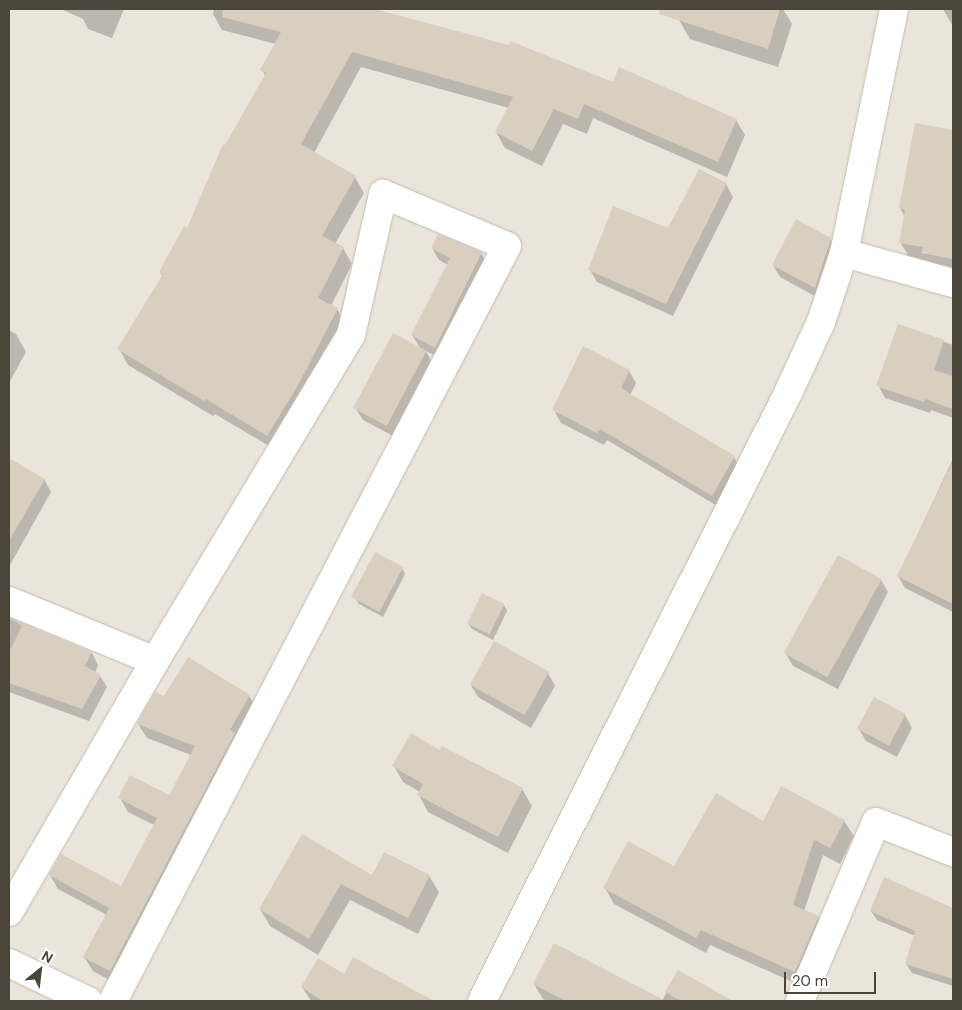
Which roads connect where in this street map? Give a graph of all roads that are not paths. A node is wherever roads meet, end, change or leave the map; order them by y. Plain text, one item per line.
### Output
1 (894, 9) edge
2 (844, 253) junction
3 (953, 283) edge
4 (9, 601) edge
5 (155, 661) junction
6 (953, 852) edge
7 (9, 912) edge
8 (9, 963) edge
9 (88, 1001) edge
10 (113, 1001) edge
11 (482, 1001) edge
12 (800, 1001) edge

1 - 2 street
2 - 3 street
2 - 11 street
4 - 5 street
5 - 7 street
5 - 10 street
6 - 12 street
8 - 9 street

